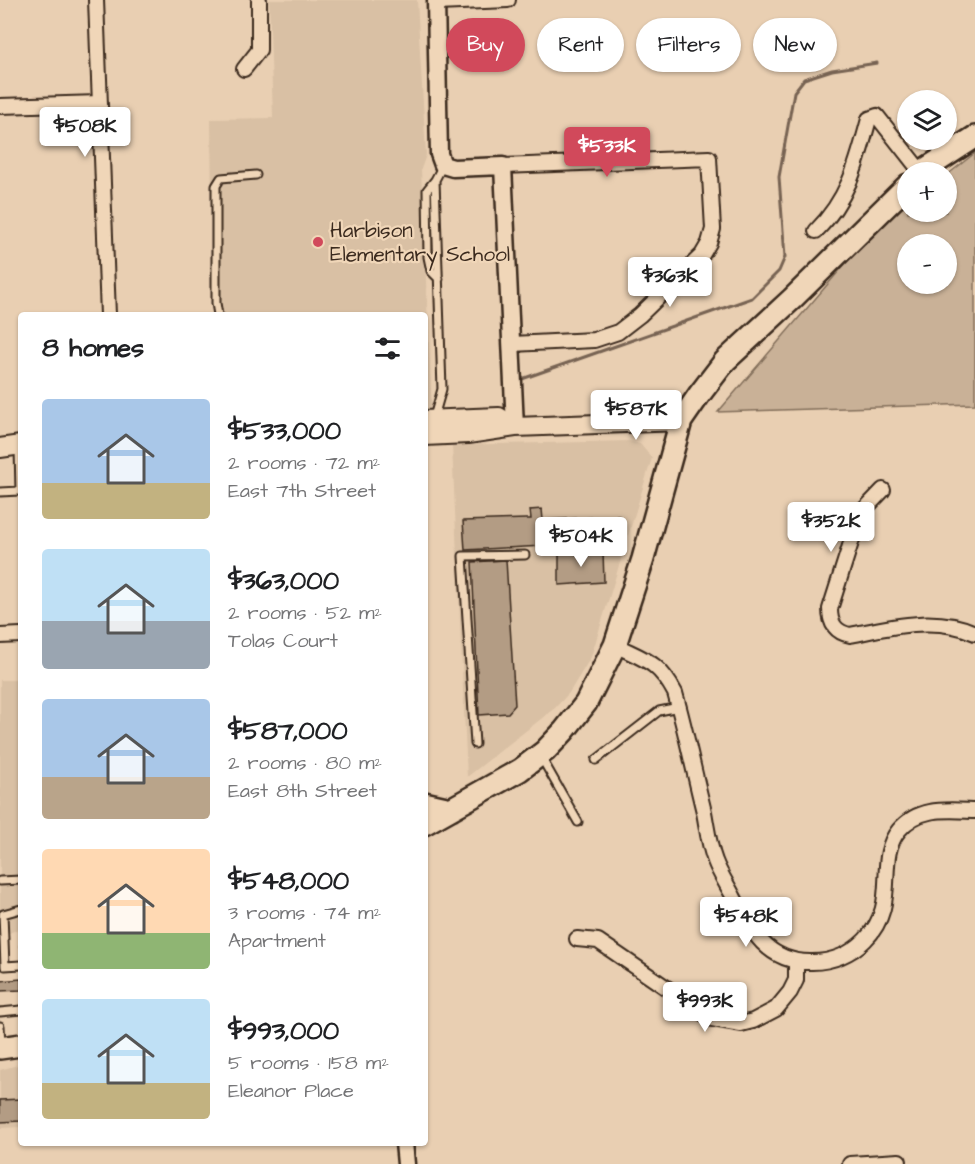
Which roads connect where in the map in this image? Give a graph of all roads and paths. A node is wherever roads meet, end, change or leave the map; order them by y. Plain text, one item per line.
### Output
1 (96, 0) edge
2 (259, 0) edge
3 (508, 0) edge
4 (436, 2) edge
5 (244, 69) dead end
6 (99, 103) junction
7 (0, 106) edge
8 (975, 137) edge
9 (913, 162) edge
10 (936, 162) edge
11 (443, 165) junction
12 (503, 166) junction
13 (256, 175) dead end
14 (897, 195) edge
15 (816, 231) dead end
16 (108, 312) edge
17 (218, 312) edge
18 (512, 344) junction
19 (429, 420) edge
20 (681, 422) junction
21 (515, 427) junction
22 (428, 436) edge
23 (18, 445) edge
24 (0, 448) edge
25 (883, 490) dead end
26 (18, 491) edge
27 (0, 492) edge
28 (525, 555) dead end
29 (975, 633) edge
30 (18, 635) edge
31 (0, 636) edge
32 (615, 645) junction
33 (679, 707) junction
34 (475, 744) dead end
35 (540, 755) junction
36 (596, 760) dead end
37 (428, 804) edge
38 (451, 809) junction
39 (975, 811) edge
40 (428, 822) edge
41 (578, 822) dead end
42 (0, 880) edge
43 (18, 880) edge
44 (18, 910) edge
45 (577, 939) dead end
46 (2, 945) edge
47 (796, 961) junction
48 (18, 965) edge
49 (18, 1010) edge
50 (0, 1012) edge
51 (0, 1026) edge
52 (18, 1045) edge
53 (0, 1048) edge
54 (404, 1146) edge
55 (898, 1161) dead end
56 (406, 1164) edge
57 (850, 1164) edge

1 - 6 street
2 - 5 street
3 - 4 street
4 - 11 street
6 - 7 street
6 - 16 street
8 - 10 main road
9 - 15 street
11 - 12 street
11 - 19 lane
12 - 18 street
12 - 18 street
13 - 17 lane
14 - 20 main road
18 - 21 street
19 - 21 main road
20 - 21 main road
20 - 32 main road
21 - 22 main road
23 - 24 main road
25 - 29 street
26 - 27 lane
28 - 34 lane
30 - 31 street
32 - 33 street
32 - 35 main road
33 - 36 lane
33 - 47 street
35 - 38 main road
35 - 41 lane
37 - 38 main road
38 - 40 main road
39 - 47 street
42 - 43 lane
44 - 46 lane
45 - 47 street
46 - 48 lane
49 - 50 lane
51 - 53 lane
52 - 53 main road
54 - 56 street
55 - 57 street

